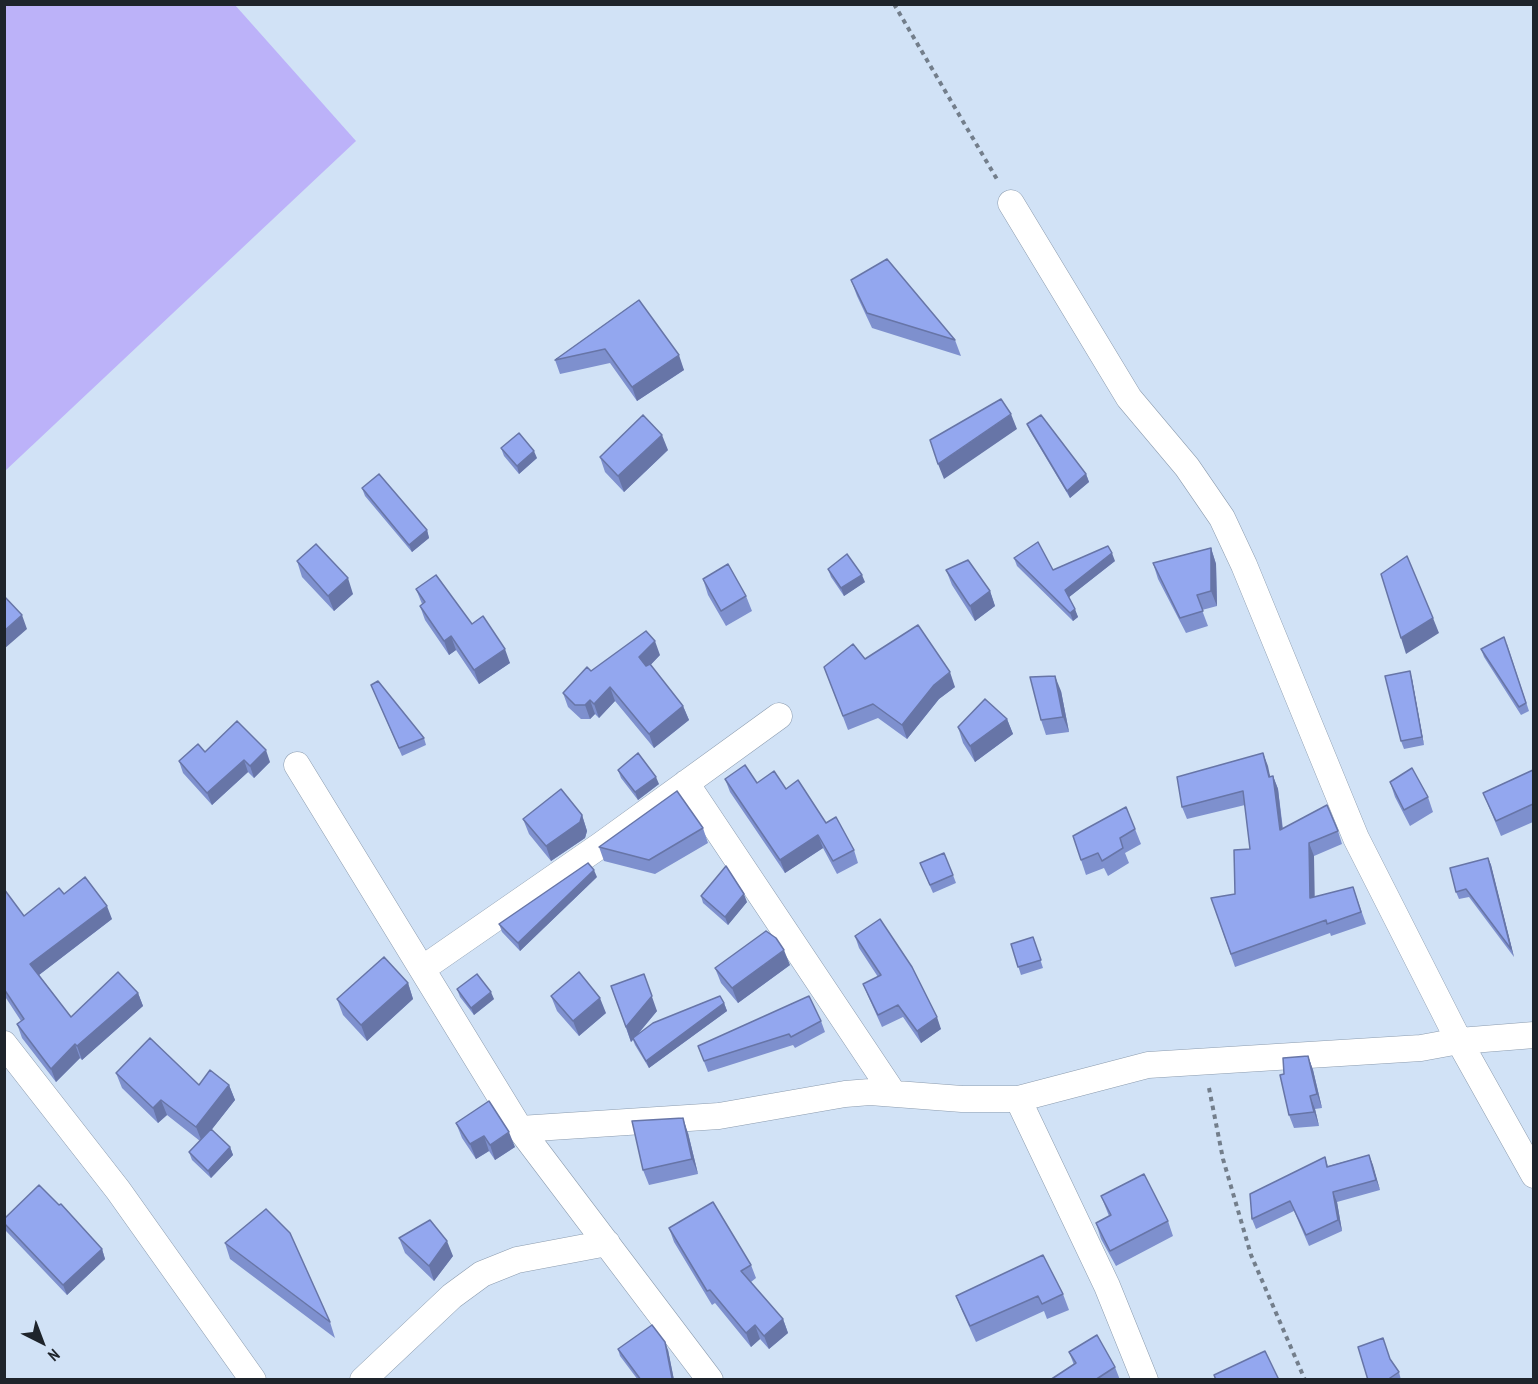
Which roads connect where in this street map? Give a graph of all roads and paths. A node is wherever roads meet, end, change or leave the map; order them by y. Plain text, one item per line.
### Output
1 (894, 4) edge
2 (1011, 202) joint
3 (779, 716) dead end
4 (297, 765) dead end
5 (686, 783) junction
6 (422, 969) junction
7 (1533, 1035) edge
8 (1459, 1041) junction
9 (4, 1044) edge
10 (1204, 1061) junction
11 (893, 1093) junction
12 (1018, 1099) junction
13 (520, 1129) junction
14 (1533, 1175) edge
15 (608, 1243) junction
16 (253, 1380) edge
17 (363, 1380) edge
18 (710, 1380) edge
19 (1145, 1380) edge
20 (1305, 1380) edge

1 - 2 path
2 - 8 street
3 - 5 street
4 - 6 street
5 - 6 street
5 - 11 street
6 - 13 street
7 - 8 street
8 - 10 street
8 - 14 street
9 - 16 street
10 - 12 street
10 - 20 path
11 - 12 street
11 - 13 street
12 - 19 street
13 - 15 street
15 - 17 street
15 - 18 street

